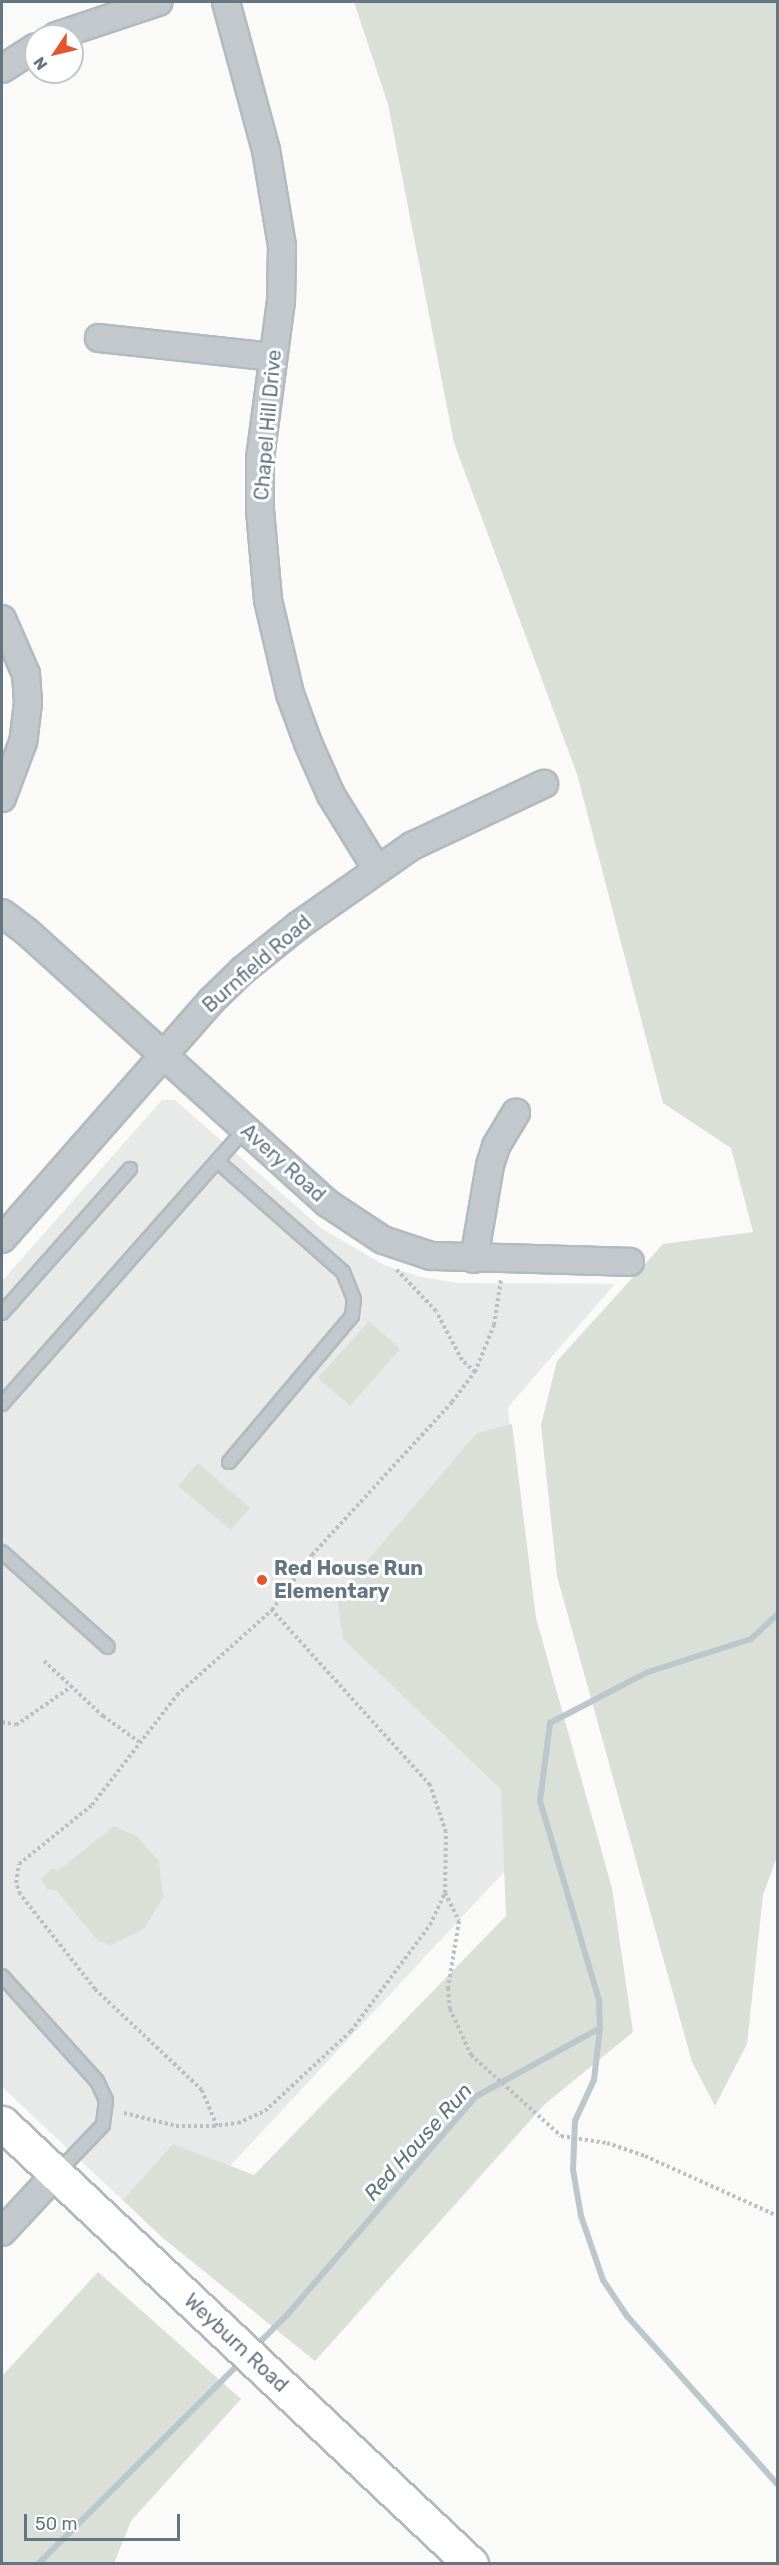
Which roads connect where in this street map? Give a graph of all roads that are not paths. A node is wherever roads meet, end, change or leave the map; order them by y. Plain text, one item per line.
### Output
1 (158, 2) edge
2 (226, 2) edge
3 (84, 27) edge
4 (24, 55) edge
5 (2, 69) edge
6 (99, 338) dead end
7 (273, 357) junction
8 (2, 619) edge
9 (544, 784) dead end
10 (2, 798) edge
11 (375, 868) junction
12 (2, 913) edge
13 (164, 1054) junction
14 (516, 1113) dead end
15 (245, 1129) junction
16 (217, 1161) junction
17 (130, 1169) dead end
18 (2, 1239) edge
19 (474, 1259) junction
20 (630, 1262) dead end
21 (2, 1313) edge
22 (2, 1404) edge
23 (229, 1462) dead end
24 (2, 1552) edge
25 (108, 1647) dead end
26 (2, 1976) edge
27 (2, 2123) edge
28 (55, 2175) junction
29 (2, 2232) edge
30 (471, 2564) edge

1 - 3 street
2 - 7 street, Chapel Hill Drive
4 - 5 street
6 - 7 street
7 - 11 street, Chapel Hill Drive
8 - 10 street
9 - 11 street, Burnfield Road
11 - 13 street, Burnfield Road
12 - 13 street, Avery Road
13 - 15 street, Avery Road
13 - 18 street, Burnfield Road
14 - 19 street
15 - 16 lane
15 - 19 street, Avery Road
16 - 22 lane
16 - 23 lane
17 - 21 lane
19 - 20 street, Avery Road
24 - 25 lane
26 - 28 lane
27 - 28 street, Weyburn Road
28 - 29 street
28 - 30 street, Weyburn Road

